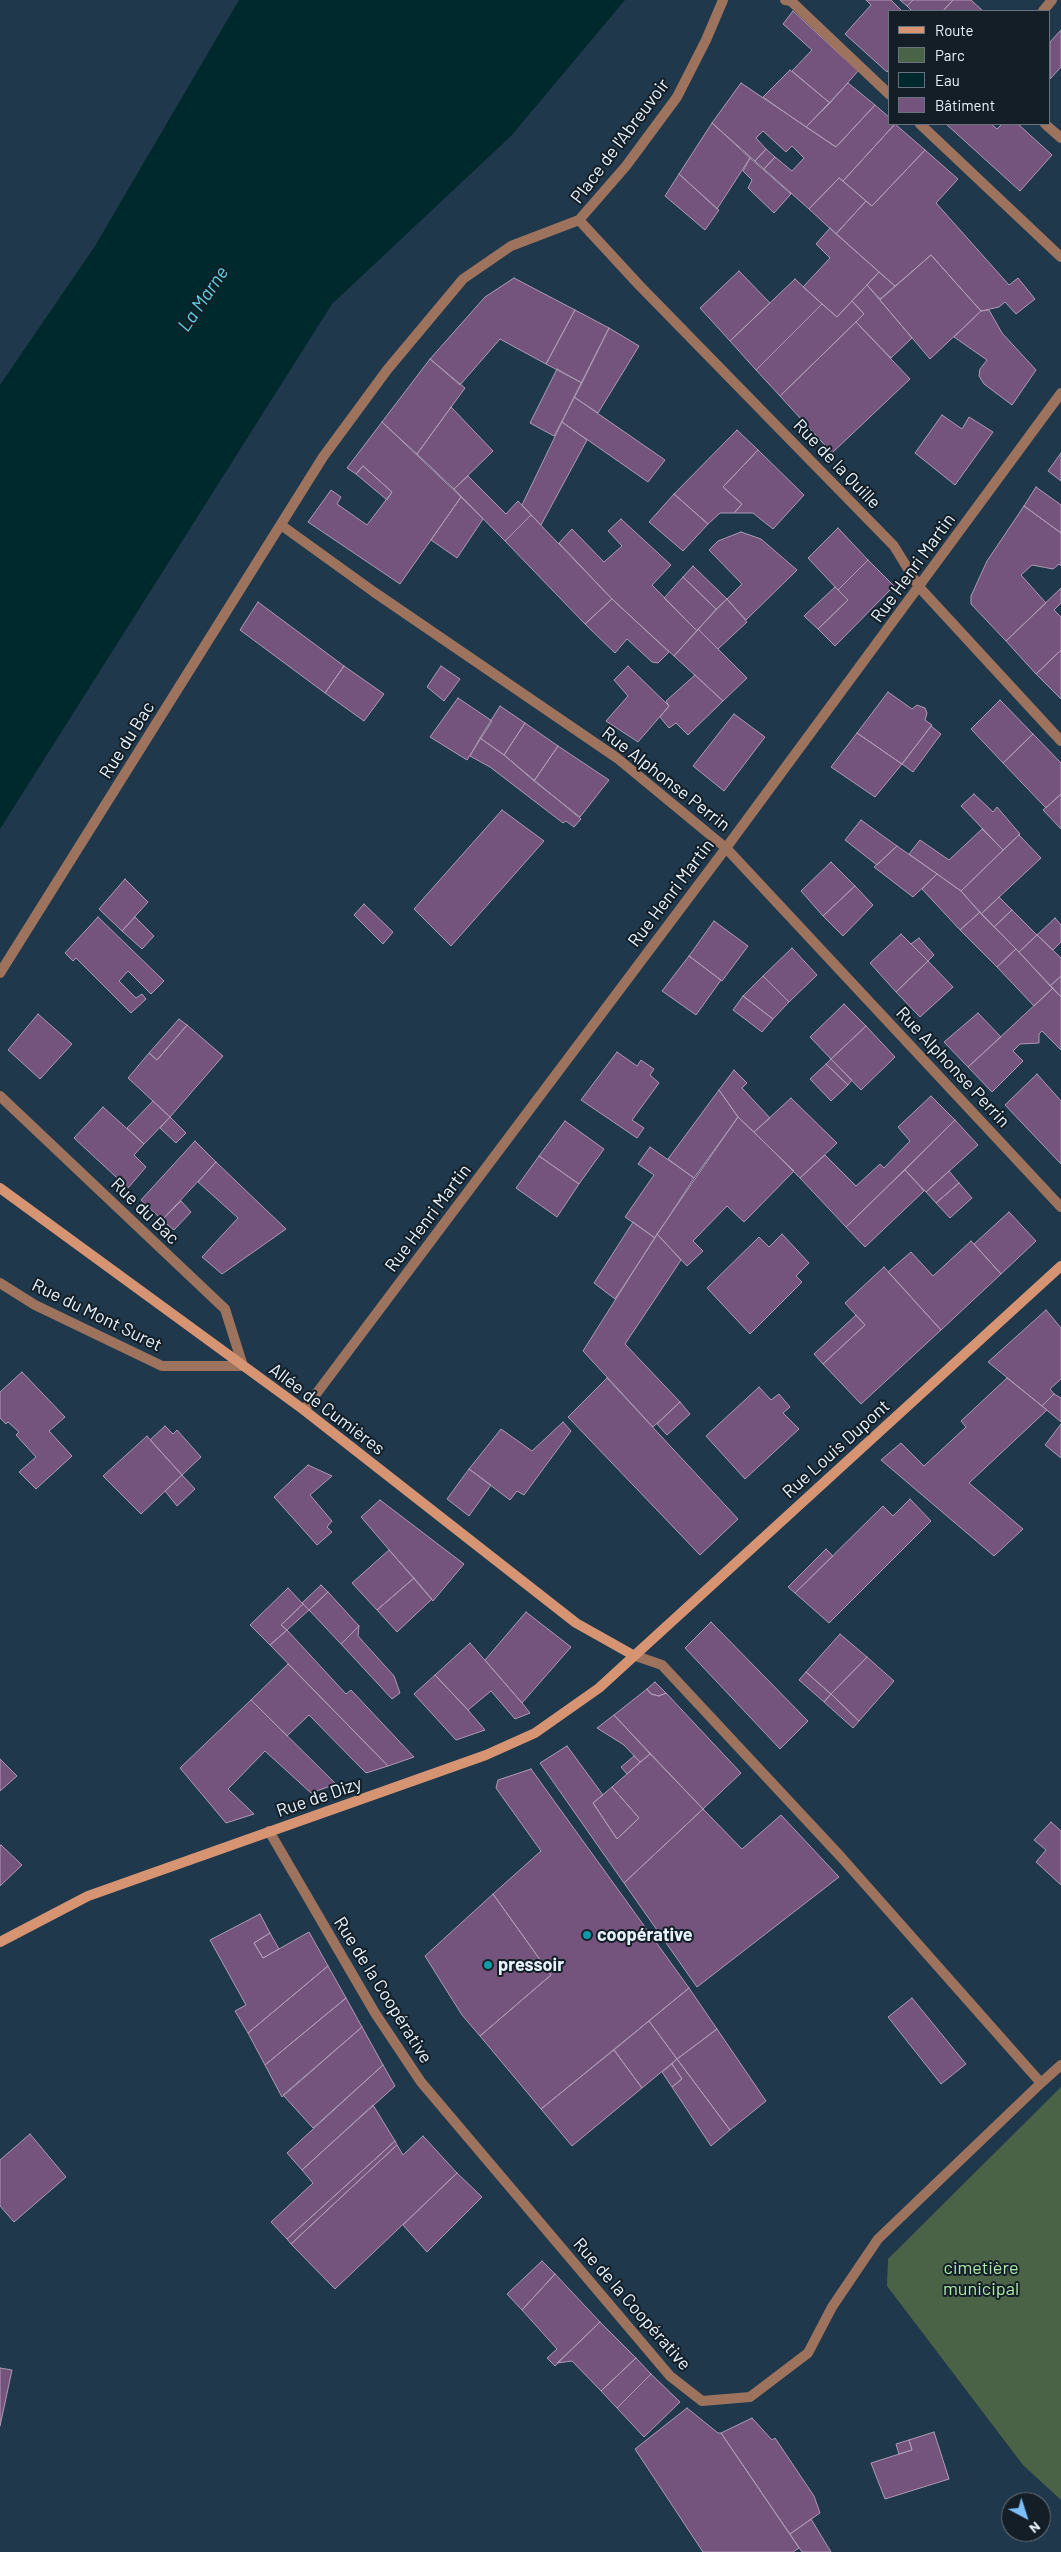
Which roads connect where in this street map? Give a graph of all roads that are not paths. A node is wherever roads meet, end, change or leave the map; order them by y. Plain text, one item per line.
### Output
1 (723, 0) edge
2 (785, 0) edge
3 (1052, 0) edge
4 (1044, 10) edge
5 (888, 93) edge
6 (921, 125) edge
7 (1046, 125) edge
8 (1061, 138) edge
9 (579, 220) junction
10 (1061, 257) edge
11 (1061, 393) edge
12 (281, 525) junction
13 (919, 587) junction
14 (1061, 741) edge
15 (726, 848) junction
16 (0, 973) edge
17 (0, 1096) edge
18 (0, 1188) edge
19 (1061, 1207) edge
20 (1061, 1266) edge
21 (0, 1283) edge
22 (242, 1366) junction
23 (304, 1410) junction
24 (633, 1655) junction
25 (269, 1831) junction
26 (0, 1942) edge
27 (1061, 2065) edge
28 (1041, 2083) junction

1 - 9 street, Place de l'Abreuvoir
2 - 5 street
3 - 4 street
6 - 10 street
7 - 8 street
9 - 12 street, Rue du Bac
9 - 13 street, Rue de la Quille
11 - 13 street, Rue Henri Martin
12 - 15 street, Rue Alphonse Perrin
12 - 16 street, Rue du Bac
13 - 14 street, Rue de la Quille
13 - 15 street, Rue Henri Martin
15 - 19 street, Rue Alphonse Perrin
15 - 23 street, Rue Henri Martin
17 - 22 street, Rue du Bac
18 - 22 main road, Allée de Cumières
20 - 24 main road, Rue Louis Dupont
21 - 22 street, Rue du Mont Suret
22 - 23 main road, Allée de Cumières
23 - 24 main road, Allée de Cumières
24 - 25 main road, Rue de Dizy
24 - 28 street
25 - 26 main road, Rue de Dizy
25 - 28 street, Rue de la Coopérative
27 - 28 street, Rue de la Coopérative

